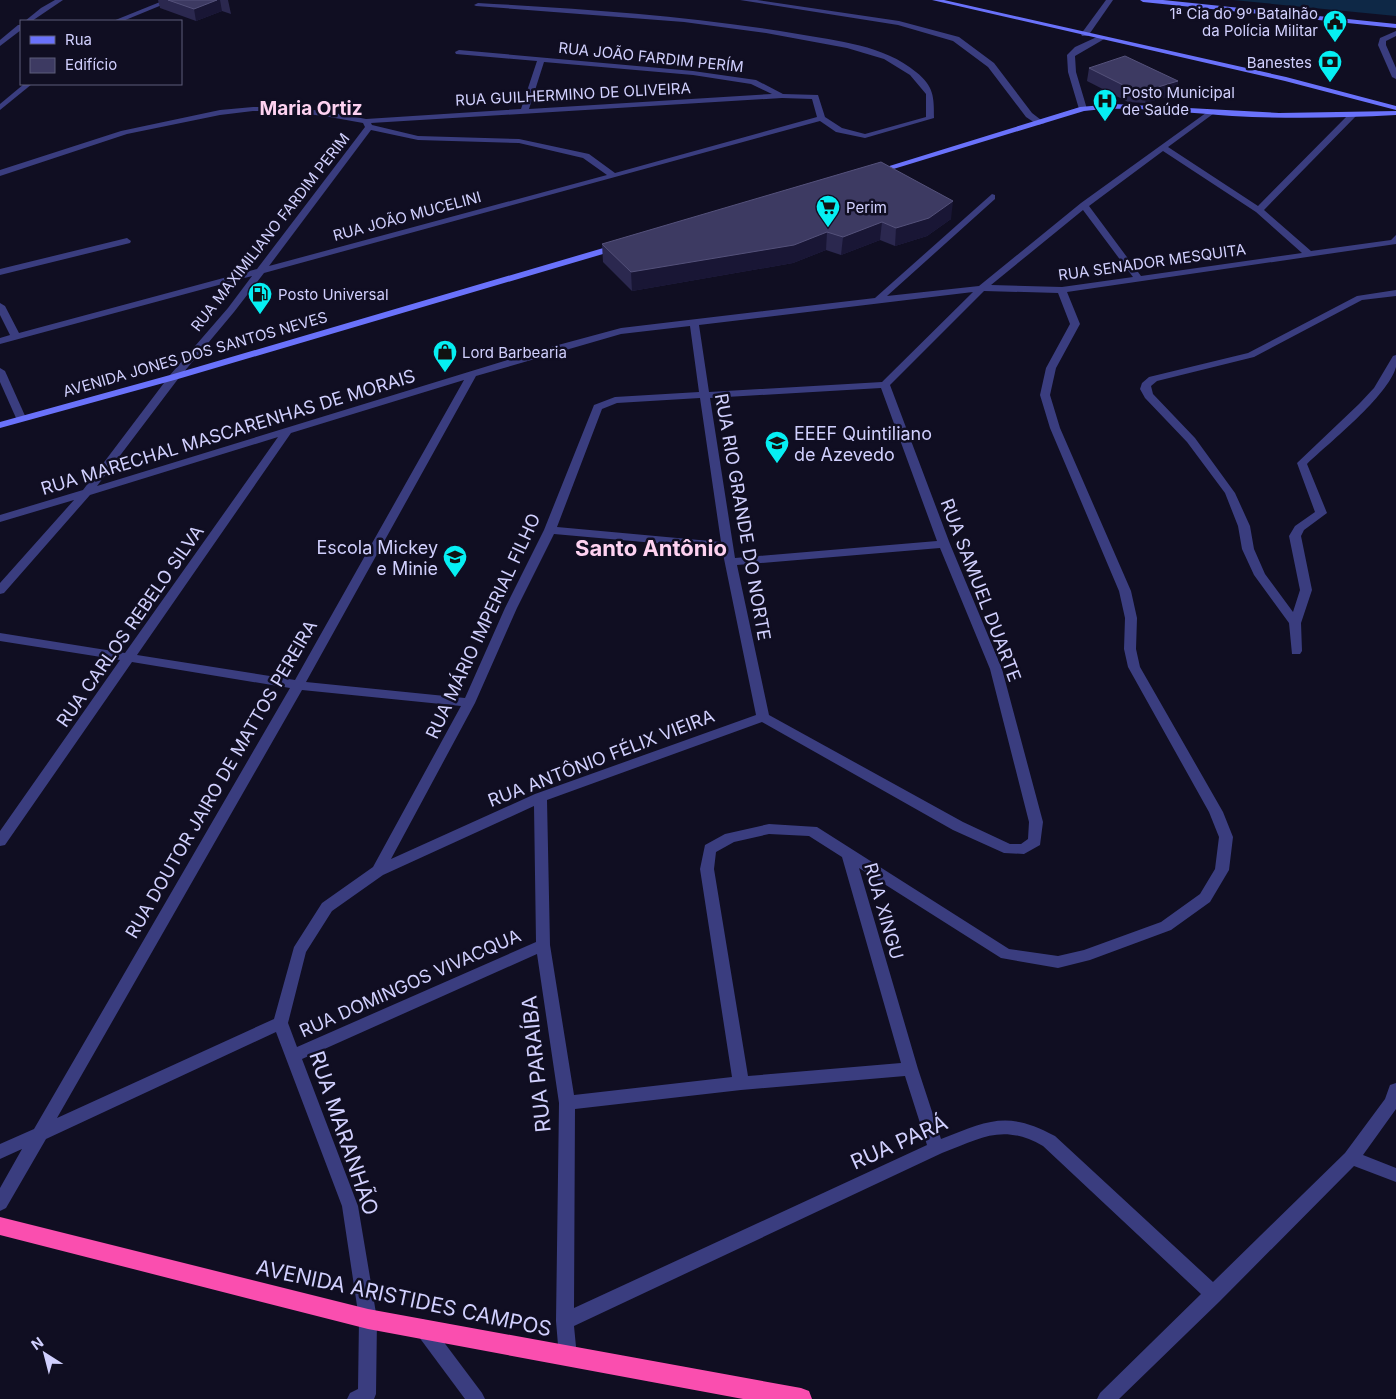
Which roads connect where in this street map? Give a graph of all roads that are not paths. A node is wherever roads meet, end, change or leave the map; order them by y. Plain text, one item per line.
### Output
1 (60, 0) edge
2 (171, 0) edge
3 (743, 0) edge
4 (934, 0) edge
5 (1110, 0) edge
6 (1143, 0) edge
7 (478, 6) dead end
8 (29, 20) edge
9 (120, 20) edge
10 (1396, 26) edge
11 (20, 28) edge
12 (1396, 33) edge
13 (1085, 34) junction
14 (1102, 38) junction
15 (0, 44) edge
16 (459, 52) dead end
17 (541, 59) junction
18 (1396, 77) edge
19 (27, 85) edge
20 (782, 96) junction
21 (0, 108) edge
22 (1396, 108) edge
23 (1083, 109) junction
24 (525, 110) junction
25 (1210, 112) junction
26 (1396, 113) edge
27 (1353, 115) junction
28 (822, 118) junction
29 (1041, 123) junction
30 (367, 124) junction
31 (1163, 147) junction
32 (0, 173) edge
33 (614, 176) junction
34 (860, 176) edge
35 (992, 197) dead end
36 (1084, 205) junction
37 (1259, 210) junction
38 (1396, 238) edge
39 (127, 241) dead end
40 (632, 243) edge
41 (1308, 253) junction
42 (259, 271) junction
43 (0, 272) edge
44 (1139, 279) junction
45 (982, 288) junction
46 (1062, 290) junction
47 (1396, 292) edge
48 (878, 300) junction
49 (0, 306) edge
50 (694, 322) junction
51 (16, 337) junction
52 (0, 341) edge
53 (1396, 358) edge
54 (0, 371) edge
55 (472, 374) junction
56 (174, 377) junction
57 (885, 385) junction
58 (703, 394) junction
59 (22, 418) junction
60 (0, 425) edge
61 (288, 430) junction
62 (86, 492) junction
63 (0, 519) edge
64 (550, 530) junction
65 (944, 544) junction
66 (727, 546) junction
67 (730, 562) junction
68 (0, 590) edge
69 (1295, 623) junction
70 (0, 637) edge
71 (1296, 651) dead end
72 (130, 658) junction
73 (298, 685) junction
74 (469, 703) junction
75 (764, 717) junction
76 (540, 797) junction
77 (0, 840) edge
78 (848, 853) junction
79 (378, 871) junction
80 (543, 945) junction
81 (280, 1023) junction
82 (293, 1056) junction
83 (910, 1069) junction
84 (741, 1083) junction
85 (1396, 1090) edge
86 (567, 1103) junction
87 (38, 1135) junction
88 (936, 1148) junction
89 (0, 1152) edge
90 (1351, 1158) junction
91 (1396, 1175) edge
92 (0, 1203) edge
93 (0, 1226) edge
94 (1214, 1295) junction
95 (368, 1319) junction
96 (565, 1320) junction
97 (422, 1327) junction
98 (568, 1357) junction
99 (363, 1397) edge
100 (476, 1399) edge
101 (801, 1399) edge
102 (1106, 1399) edge

1 - 8 street
2 - 9 street
3 - 29 street
4 - 13 main road
5 - 13 street
6 - 10 main road
7 - 28 street
11 - 15 street
12 - 18 street
13 - 14 main road
14 - 22 main road
14 - 23 street
16 - 17 street, RUA JOÃO FARDIM PERÍM
17 - 20 street, RUA JOÃO FARDIM PERÍM
17 - 24 street
19 - 21 street
20 - 24 street, RUA GUILHERMINO DE OLIVEIRA
20 - 28 street, RUA JOÃO FARDIM PERÍM
23 - 25 main road
23 - 29 main road
24 - 30 street, RUA GUILHERMINO DE OLIVEIRA
25 - 27 main road
25 - 31 street
26 - 27 main road
27 - 37 street
28 - 33 street, RUA JOÃO MUCELINI
29 - 34 main road
30 - 32 street
30 - 33 street
30 - 42 street, RUA MAXIMILIANO FARDIM PERIM
31 - 36 street
31 - 37 street
33 - 42 street, RUA JOÃO MUCELINI
35 - 48 street
36 - 44 street
36 - 45 street
37 - 41 street
38 - 41 street, RUA SENADOR MESQUITA
39 - 43 street
40 - 56 main road, AVENIDA JONES DOS SANTOS NEVES
41 - 44 street, RUA SENADOR MESQUITA
42 - 51 street, RUA JOÃO MUCELINI
42 - 56 street, RUA MAXIMILIANO FARDIM PERIM
44 - 46 street, RUA SENADOR MESQUITA
45 - 46 street, RUA SENADOR MESQUITA
45 - 48 street, RUA SENADOR MESQUITA
45 - 57 street
46 - 78 street
47 - 69 street
48 - 50 street, RUA MARECHAL MASCARENHAS DE MORAIS
49 - 51 street
50 - 55 street, RUA MARECHAL MASCARENHAS DE MORAIS
50 - 58 street, RUA RIO GRANDE DO NORTE
51 - 52 street, RUA JOÃO MUCELINI
53 - 69 street
54 - 59 street
55 - 61 street, RUA MARECHAL MASCARENHAS DE MORAIS
55 - 73 street, RUA DOUTOR JAIRO DE MATTOS PEREIRA
56 - 59 main road, AVENIDA JONES DOS SANTOS NEVES
56 - 62 street, RUA MAXIMILIANO FARDIM PERIM
57 - 58 street
57 - 65 street, RUA SAMUEL DUARTE
58 - 64 street, RUA MÁRIO IMPERIAL FILHO
58 - 66 street, RUA RIO GRANDE DO NORTE
59 - 60 main road, AVENIDA JONES DOS SANTOS NEVES
61 - 62 street, RUA MARECHAL MASCARENHAS DE MORAIS
61 - 72 street, RUA CARLOS REBELO SILVA
62 - 63 street, RUA MARECHAL MASCARENHAS DE MORAIS
62 - 68 street, RUA MAXIMILIANO FARDIM PERIM
64 - 66 street
64 - 74 street, RUA MÁRIO IMPERIAL FILHO
65 - 67 street
65 - 75 street, RUA SAMUEL DUARTE
66 - 67 street, RUA RIO GRANDE DO NORTE
67 - 75 street, RUA RIO GRANDE DO NORTE
69 - 71 street
70 - 72 street
72 - 73 street
72 - 77 street, RUA CARLOS REBELO SILVA
73 - 74 street
73 - 87 street, RUA DOUTOR JAIRO DE MATTOS PEREIRA
74 - 79 street, RUA MÁRIO IMPERIAL FILHO
75 - 76 street, RUA ANTÔNIO FÉLIX VIEIRA
76 - 79 street, RUA ANTÔNIO FÉLIX VIEIRA
76 - 80 street, RUA PARAÍBA
78 - 83 street, RUA XINGU
78 - 84 street, RUA XINGU
79 - 81 street, RUA ANTÔNIO FÉLIX VIEIRA
80 - 82 street, RUA DOMINGOS VIVACQUA
80 - 86 street, RUA PARAÍBA
81 - 82 street, RUA MARANHÃO
81 - 87 street
82 - 95 street, RUA MARANHÃO
83 - 84 street
83 - 88 street, RUA XINGU
84 - 86 street
85 - 90 street
86 - 96 street, RUA PARAÍBA
87 - 89 street
87 - 92 street, RUA DOUTOR JAIRO DE MATTOS PEREIRA
88 - 94 street, RUA PARÁ
88 - 96 street, RUA PARÁ
90 - 91 street
90 - 94 street
93 - 95 highway, AVENIDA ARISTIDES CAMPOS
94 - 102 street
95 - 97 highway, AVENIDA ARISTIDES CAMPOS
95 - 99 street, RUA MARANHÃO
96 - 98 street, RUA PARAÍBA
97 - 98 highway, AVENIDA ARISTIDES CAMPOS
97 - 100 street
98 - 101 highway, AVENIDA ARISTIDES CAMPOS

